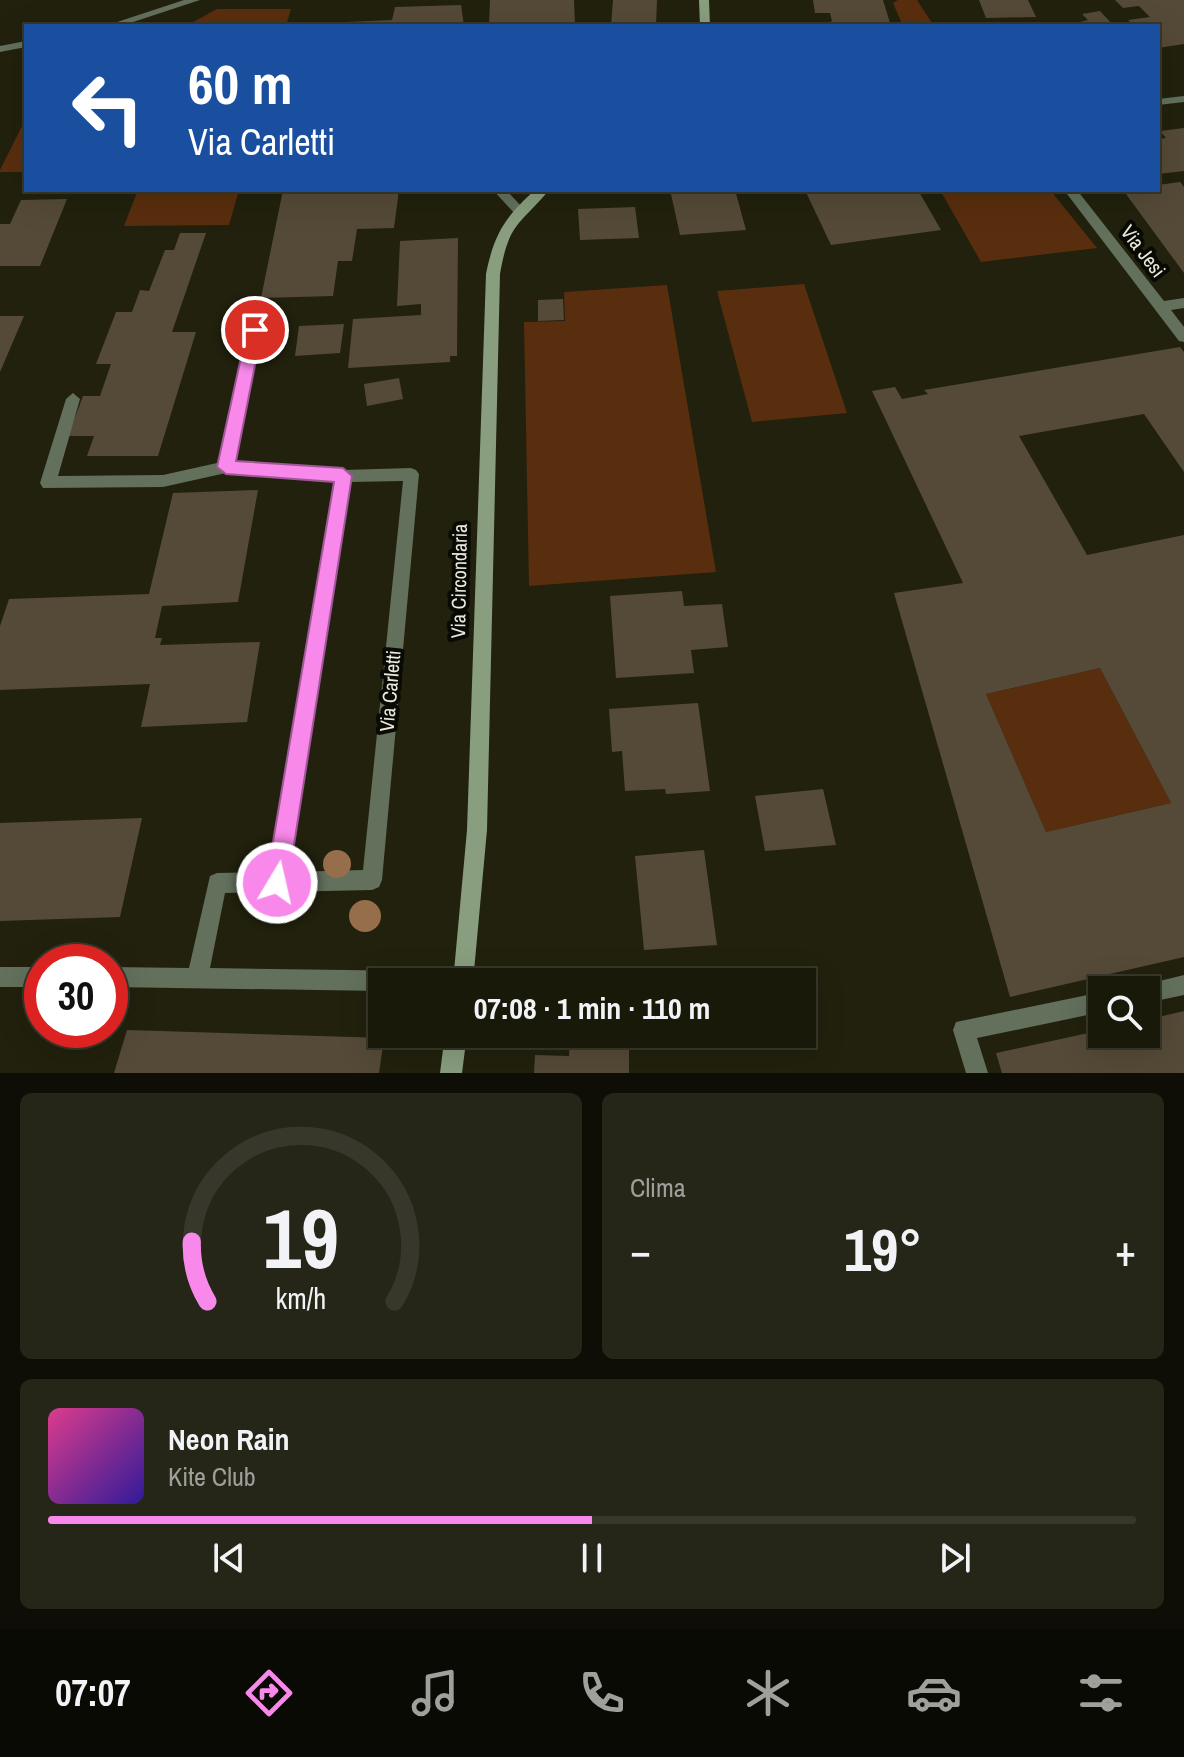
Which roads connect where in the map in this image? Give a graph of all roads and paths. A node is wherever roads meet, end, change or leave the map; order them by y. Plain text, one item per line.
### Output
1 (195, 0) edge
2 (704, 0) edge
3 (117, 24) edge
4 (705, 24) edge
5 (24, 44) edge
6 (0, 49) edge
7 (1184, 99) edge
8 (1160, 102) edge
9 (501, 192) edge
10 (543, 192) edge
11 (1072, 192) edge
12 (519, 211) junction
13 (1184, 303) edge
14 (1160, 307) junction
15 (255, 330) dead end
16 (1184, 337) edge
17 (73, 399) dead end
18 (226, 467) junction
19 (343, 476) junction
20 (277, 883) junction
21 (464, 968) edge
22 (0, 977) edge
23 (24, 977) edge
24 (128, 977) edge
25 (197, 979) junction
26 (368, 981) edge
27 (1184, 985) edge
28 (1160, 990) edge
29 (1088, 1005) edge
30 (454, 1048) edge
31 (451, 1073) edge
32 (977, 1073) edge

1 - 3 street
2 - 4 main road
5 - 6 street
7 - 8 street
9 - 12 street
10 - 12 main road, Via Circondaria
11 - 14 street, Via Jesi
12 - 21 main road, Via Circondaria
13 - 14 street
14 - 16 street, Via Jesi
15 - 18 street
17 - 18 street, Via Carletti
18 - 19 street, Via Carletti
19 - 20 street
19 - 20 street, Via Carletti
20 - 25 street, Via Carletti
22 - 23 street
24 - 25 street
25 - 26 street
27 - 28 street
29 - 32 street
30 - 31 main road

